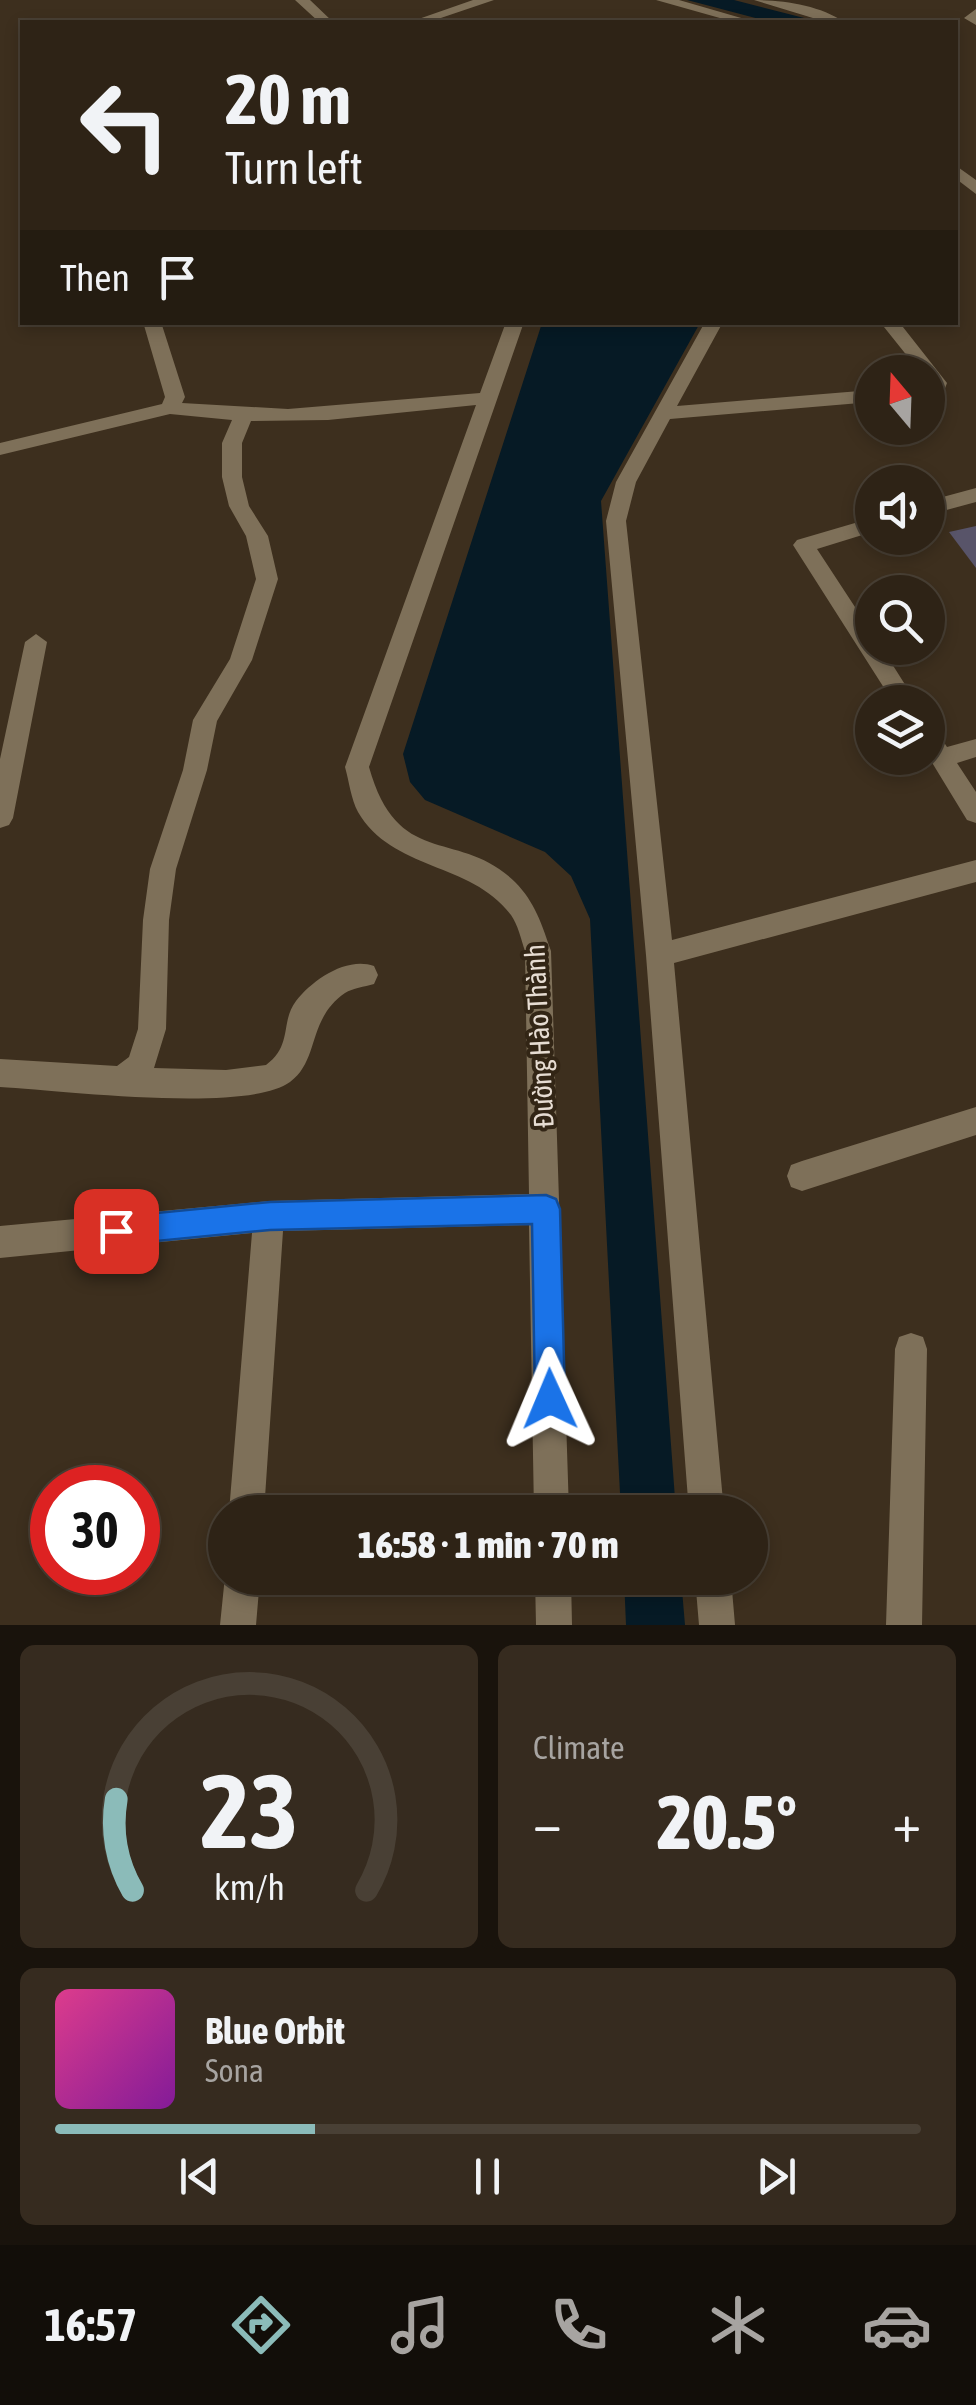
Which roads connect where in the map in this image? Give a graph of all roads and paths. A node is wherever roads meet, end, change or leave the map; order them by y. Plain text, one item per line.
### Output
1 (302, 0) edge
2 (487, 0) edge
3 (663, 0) edge
4 (761, 0) edge
5 (976, 12) edge
6 (324, 20) edge
7 (423, 20) edge
8 (740, 20) edge
9 (832, 20) edge
10 (976, 21) edge
11 (153, 325) edge
12 (514, 325) edge
13 (712, 325) edge
14 (890, 325) edge
15 (916, 355) edge
16 (855, 397) edge
17 (485, 398) junction
18 (170, 408) junction
19 (245, 414) junction
20 (667, 414) junction
21 (0, 448) edge
22 (976, 495) edge
23 (945, 503) edge
24 (855, 530) edge
25 (36, 642) dead end
26 (894, 685) edge
27 (945, 748) edge
28 (976, 748) edge
29 (945, 765) edge
30 (976, 813) edge
31 (0, 818) edge
32 (976, 871) edge
33 (660, 955) junction
34 (364, 975) dead end
35 (0, 1074) edge
36 (120, 1080) junction
37 (976, 1121) edge
38 (802, 1176) dead end
39 (546, 1209) junction
40 (270, 1216) junction
41 (0, 1242) edge
42 (911, 1349) dead end
43 (248, 1495) edge
44 (552, 1495) edge
45 (707, 1495) edge
46 (241, 1595) edge
47 (553, 1595) edge
48 (714, 1595) edge
49 (238, 1625) edge
50 (554, 1625) edge
51 (717, 1625) edge
52 (904, 1625) edge

1 - 6 street
2 - 7 street
3 - 8 street
4 - 9 street
5 - 10 street
11 - 18 street
12 - 17 street, Đường Hào Thành
13 - 20 street
14 - 15 street
16 - 20 street
17 - 19 street
17 - 39 street, Đường Hào Thành
18 - 19 street
18 - 21 street
19 - 36 street
20 - 33 street
22 - 23 street
24 - 26 street
25 - 31 street
27 - 28 street
29 - 30 street
32 - 33 street
33 - 45 street
34 - 36 street
35 - 36 street
37 - 38 street
39 - 40 street
39 - 44 street, Đường Hào Thành
40 - 41 street
40 - 43 street
42 - 52 street
46 - 49 street
47 - 50 street
48 - 51 street

